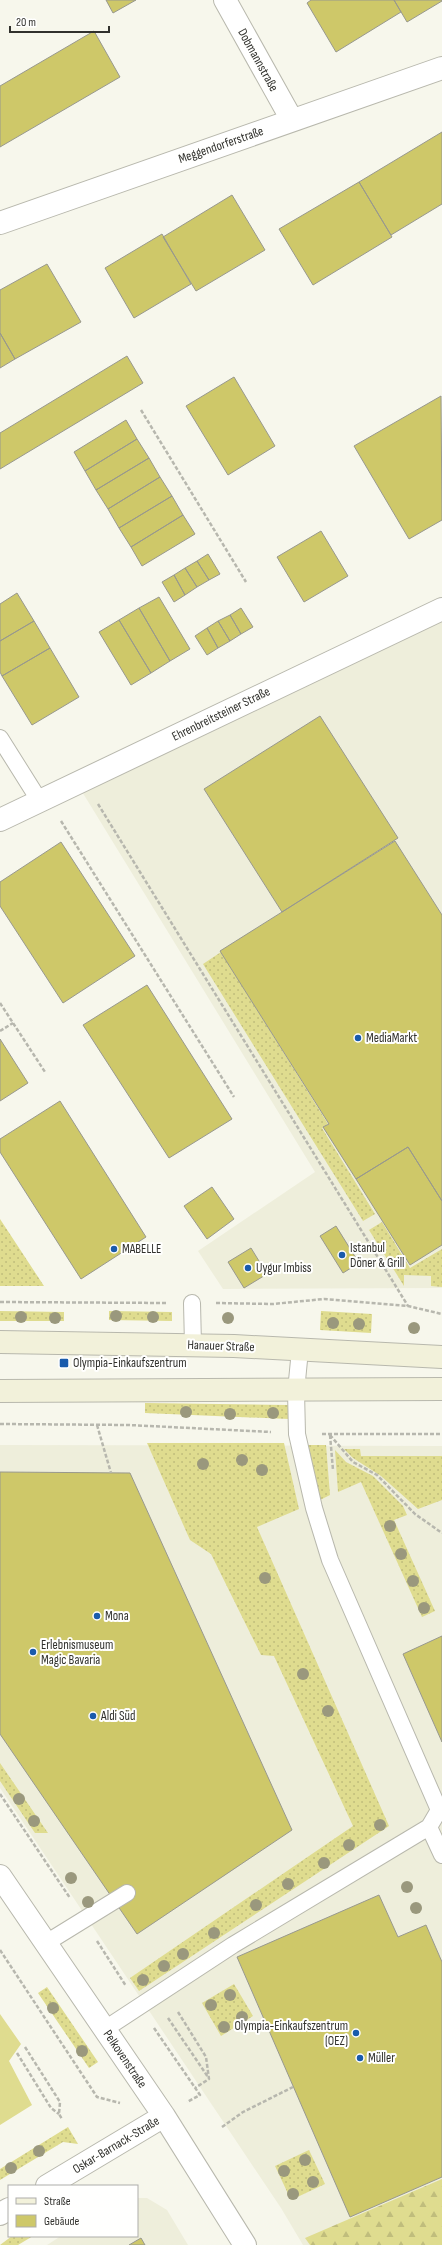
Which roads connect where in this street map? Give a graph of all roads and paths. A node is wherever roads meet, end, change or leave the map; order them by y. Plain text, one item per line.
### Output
1 (225, 0) edge
2 (442, 68) edge
3 (292, 120) junction
4 (0, 223) edge
5 (141, 410) dead end
6 (246, 582) dead end
7 (442, 609) edge
8 (0, 738) edge
9 (84, 779) junction
10 (39, 800) junction
11 (0, 820) edge
12 (61, 821) dead end
13 (0, 1003) edge
14 (13, 1023) junction
15 (0, 1031) edge
16 (45, 1072) dead end
17 (234, 1097) dead end
18 (0, 1302) edge
19 (192, 1303) junction
20 (408, 1306) junction
21 (441, 1313) edge
22 (0, 1342) edge
23 (193, 1345) junction
24 (300, 1350) junction
25 (442, 1357) edge
26 (442, 1389) edge
27 (0, 1391) edge
28 (296, 1391) junction
29 (0, 1424) edge
30 (97, 1425) junction
31 (296, 1434) junction
32 (330, 1434) junction
33 (442, 1434) edge
34 (111, 1473) dead end
35 (442, 1533) edge
36 (0, 1794) edge
37 (428, 1827) junction
38 (442, 1855) edge
39 (0, 1876) edge
40 (127, 1894) dead end
41 (84, 1920) junction
42 (46, 1943) junction
43 (0, 1950) edge
44 (140, 2006) junction
45 (177, 2011) dead end
46 (168, 2017) dead end
47 (105, 2029) junction
48 (26, 2048) dead end
49 (17, 2053) dead end
50 (209, 2079) junction
51 (293, 2087) dead end
52 (195, 2088) junction
53 (97, 2097) dead end
54 (59, 2114) junction
55 (164, 2116) junction
56 (62, 2119) dead end
57 (222, 2127) dead end
58 (49, 2185) edge
59 (246, 2245) edge

1 - 3 street, Dobmannstraße
2 - 3 street, Meggendorferstraße
3 - 4 street, Meggendorferstraße
5 - 6 path
7 - 9 street, Ehrenbreitsteiner Straße
8 - 10 lane
9 - 10 street, Ehrenbreitsteiner Straße
9 - 20 path
10 - 11 street, Ehrenbreitsteiner Straße
12 - 17 path
13 - 14 path
14 - 15 path
14 - 16 path
18 - 19 path
19 - 20 path
19 - 23 lane
20 - 21 path
22 - 23 main road, Hanauer Straße
23 - 24 main road, Hanauer Straße
24 - 25 main road, Hanauer Straße
24 - 28 lane
26 - 28 main road
27 - 28 main road
28 - 31 lane
29 - 30 path
30 - 31 path
30 - 34 path
31 - 32 path
31 - 37 lane
32 - 33 path
32 - 35 path
36 - 41 path
37 - 38 lane
37 - 44 lane
39 - 42 street, Pelkovenstraße
40 - 41 lane
41 - 42 lane
41 - 44 path
42 - 47 street, Pelkovenstraße
43 - 53 path
44 - 47 lane
44 - 52 path
45 - 50 path
46 - 50 path
47 - 55 street, Pelkovenstraße
48 - 54 path
49 - 54 path
50 - 52 path
51 - 57 path
52 - 55 path
54 - 56 path
55 - 58 street, Oskar-Barnack-Straße
55 - 59 street, Pelkovenstraße

